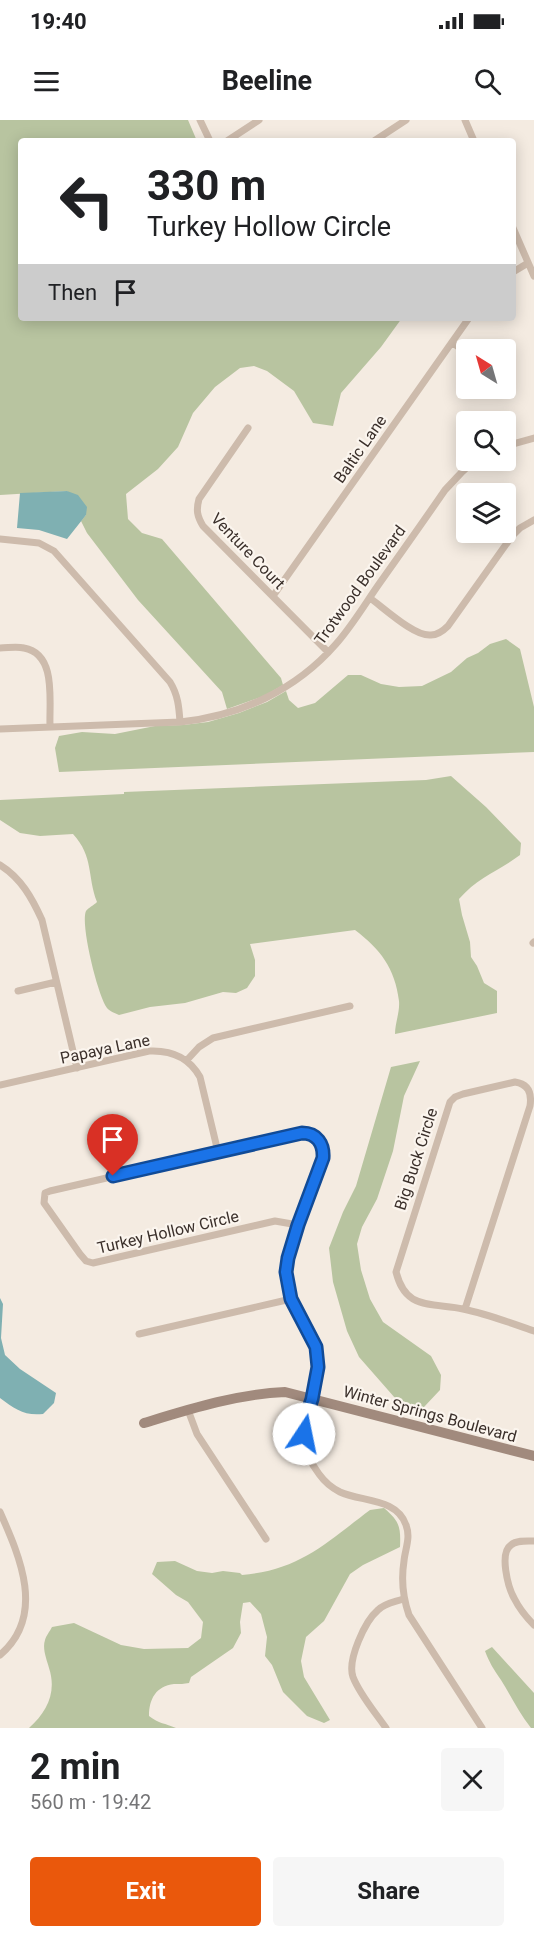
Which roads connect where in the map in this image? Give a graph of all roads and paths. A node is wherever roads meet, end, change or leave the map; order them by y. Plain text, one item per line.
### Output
1 (200, 120) edge
2 (259, 120) edge
3 (406, 120) edge
4 (465, 120) edge
5 (209, 138) edge
6 (232, 138) edge
7 (379, 138) edge
8 (473, 138) edge
9 (516, 235) edge
10 (528, 263) junction
11 (516, 270) edge
12 (534, 276) edge
13 (467, 321) edge
14 (452, 342) junction
15 (456, 345) edge
16 (248, 428) dead end
17 (534, 438) edge
18 (516, 443) edge
19 (462, 471) edge
20 (534, 520) edge
21 (0, 539) edge
22 (273, 596) junction
23 (370, 598) junction
24 (0, 648) edge
25 (328, 652) junction
26 (180, 722) junction
27 (50, 726) junction
28 (0, 729) edge
29 (0, 864) edge
30 (56, 982) junction
31 (18, 991) dead end
32 (350, 1006) dead end
33 (187, 1060) junction
34 (77, 1068) junction
35 (0, 1085) edge
36 (218, 1152) junction
37 (298, 1225) junction
38 (291, 1299) junction
39 (465, 1309) junction
40 (534, 1331) edge
41 (139, 1334) dead end
42 (312, 1399) junction
43 (188, 1410) junction
44 (144, 1423) dead end
45 (534, 1456) edge
46 (0, 1512) edge
47 (266, 1539) dead end
48 (534, 1541) edge
49 (403, 1599) junction
50 (534, 1625) edge
51 (0, 1655) edge
52 (386, 1728) edge
53 (482, 1728) edge

1 - 5 street
2 - 6 street
3 - 7 street
4 - 8 street
9 - 10 street
10 - 11 street
10 - 12 street
13 - 14 street, Baltic Lane
14 - 15 street
14 - 22 street, Baltic Lane
16 - 22 street, Venture Court
17 - 18 street
19 - 23 street, Trotwood Boulevard
20 - 23 street
21 - 26 street
22 - 25 street, Venture Court
23 - 25 street, Trotwood Boulevard
24 - 27 street
25 - 26 street, Trotwood Boulevard
26 - 27 street, Trotwood Boulevard
27 - 28 street, Trotwood Boulevard
29 - 30 street
30 - 31 street
30 - 34 street
32 - 33 street
33 - 34 street, Papaya Lane
33 - 36 street
34 - 35 street, Papaya Lane
36 - 37 street, Turkey Hollow Circle
36 - 37 street, Turkey Hollow Circle
37 - 38 street
38 - 41 street
38 - 42 street
39 - 39 street, Big Buck Circle
39 - 40 street, Big Buck Circle
42 - 43 street, Winter Springs Boulevard
42 - 45 street, Winter Springs Boulevard
42 - 49 street
43 - 44 street, Winter Springs Boulevard
43 - 47 street
46 - 51 street
48 - 50 street
49 - 52 street
49 - 53 street

